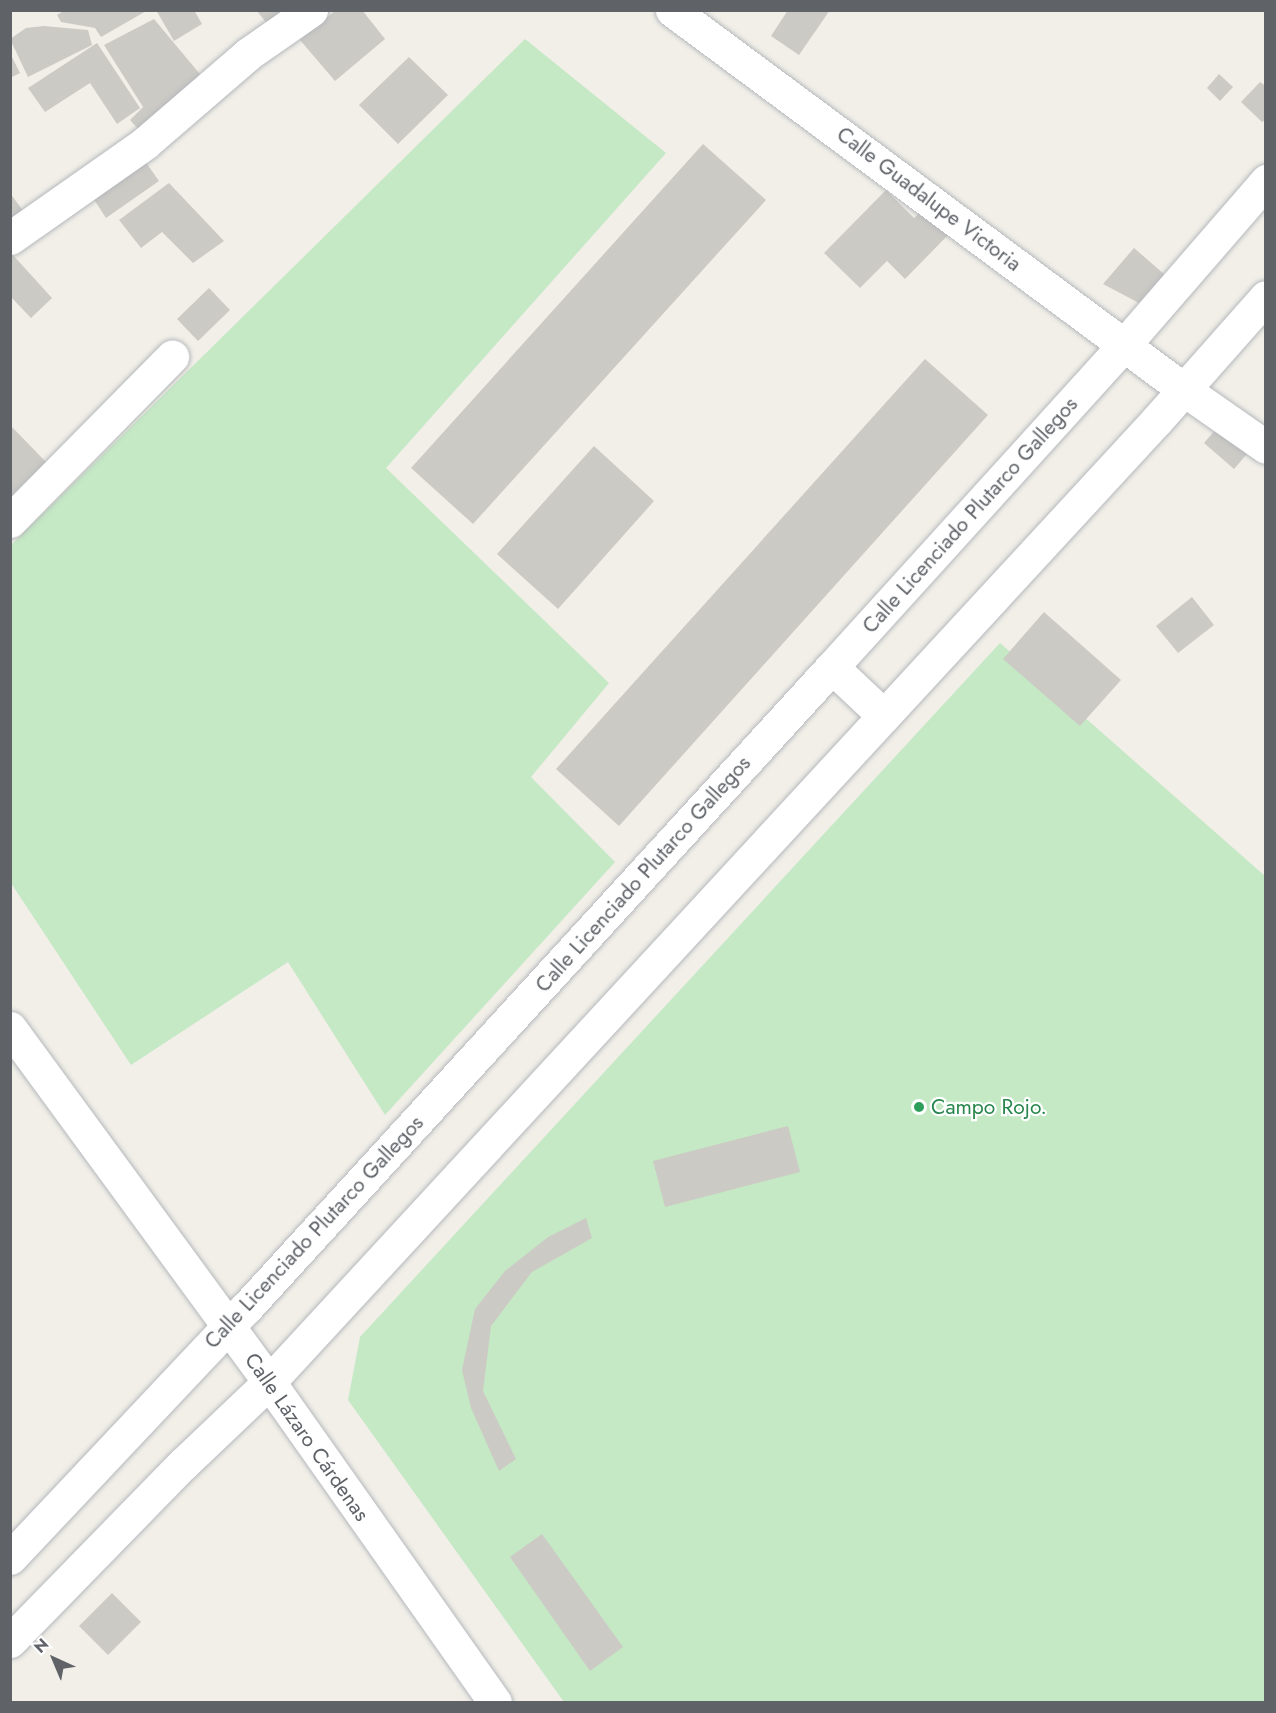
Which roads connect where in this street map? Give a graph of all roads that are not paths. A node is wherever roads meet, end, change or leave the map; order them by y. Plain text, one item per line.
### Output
1 (311, 10) edge
2 (672, 10) edge
3 (1266, 181) edge
4 (10, 238) edge
5 (1266, 297) edge
6 (1125, 344) junction
7 (172, 357) dead end
8 (1183, 389) junction
9 (1266, 447) edge
10 (10, 521) edge
11 (832, 667) junction
12 (884, 716) junction
13 (10, 1028) edge
14 (228, 1326) junction
15 (269, 1382) junction
16 (10, 1558) edge
17 (10, 1641) edge
18 (495, 1702) edge

1 - 4 street
2 - 6 street, Calle Guadalupe Victoria
3 - 6 street, Calle Licenciado Plutarco Gallegos
5 - 8 street
6 - 8 street, Calle Guadalupe Victoria
6 - 11 street, Calle Licenciado Plutarco Gallegos
7 - 10 street
8 - 9 street, Calle Guadalupe Victoria
8 - 12 street
11 - 12 street
11 - 14 street, Calle Licenciado Plutarco Gallegos
12 - 15 street
13 - 14 street, Calle Lázaro Cárdenas
14 - 15 street, Calle Lázaro Cárdenas
14 - 16 street, Calle Licenciado Plutarco Gallegos
15 - 17 street
15 - 18 street, Calle Lázaro Cárdenas

